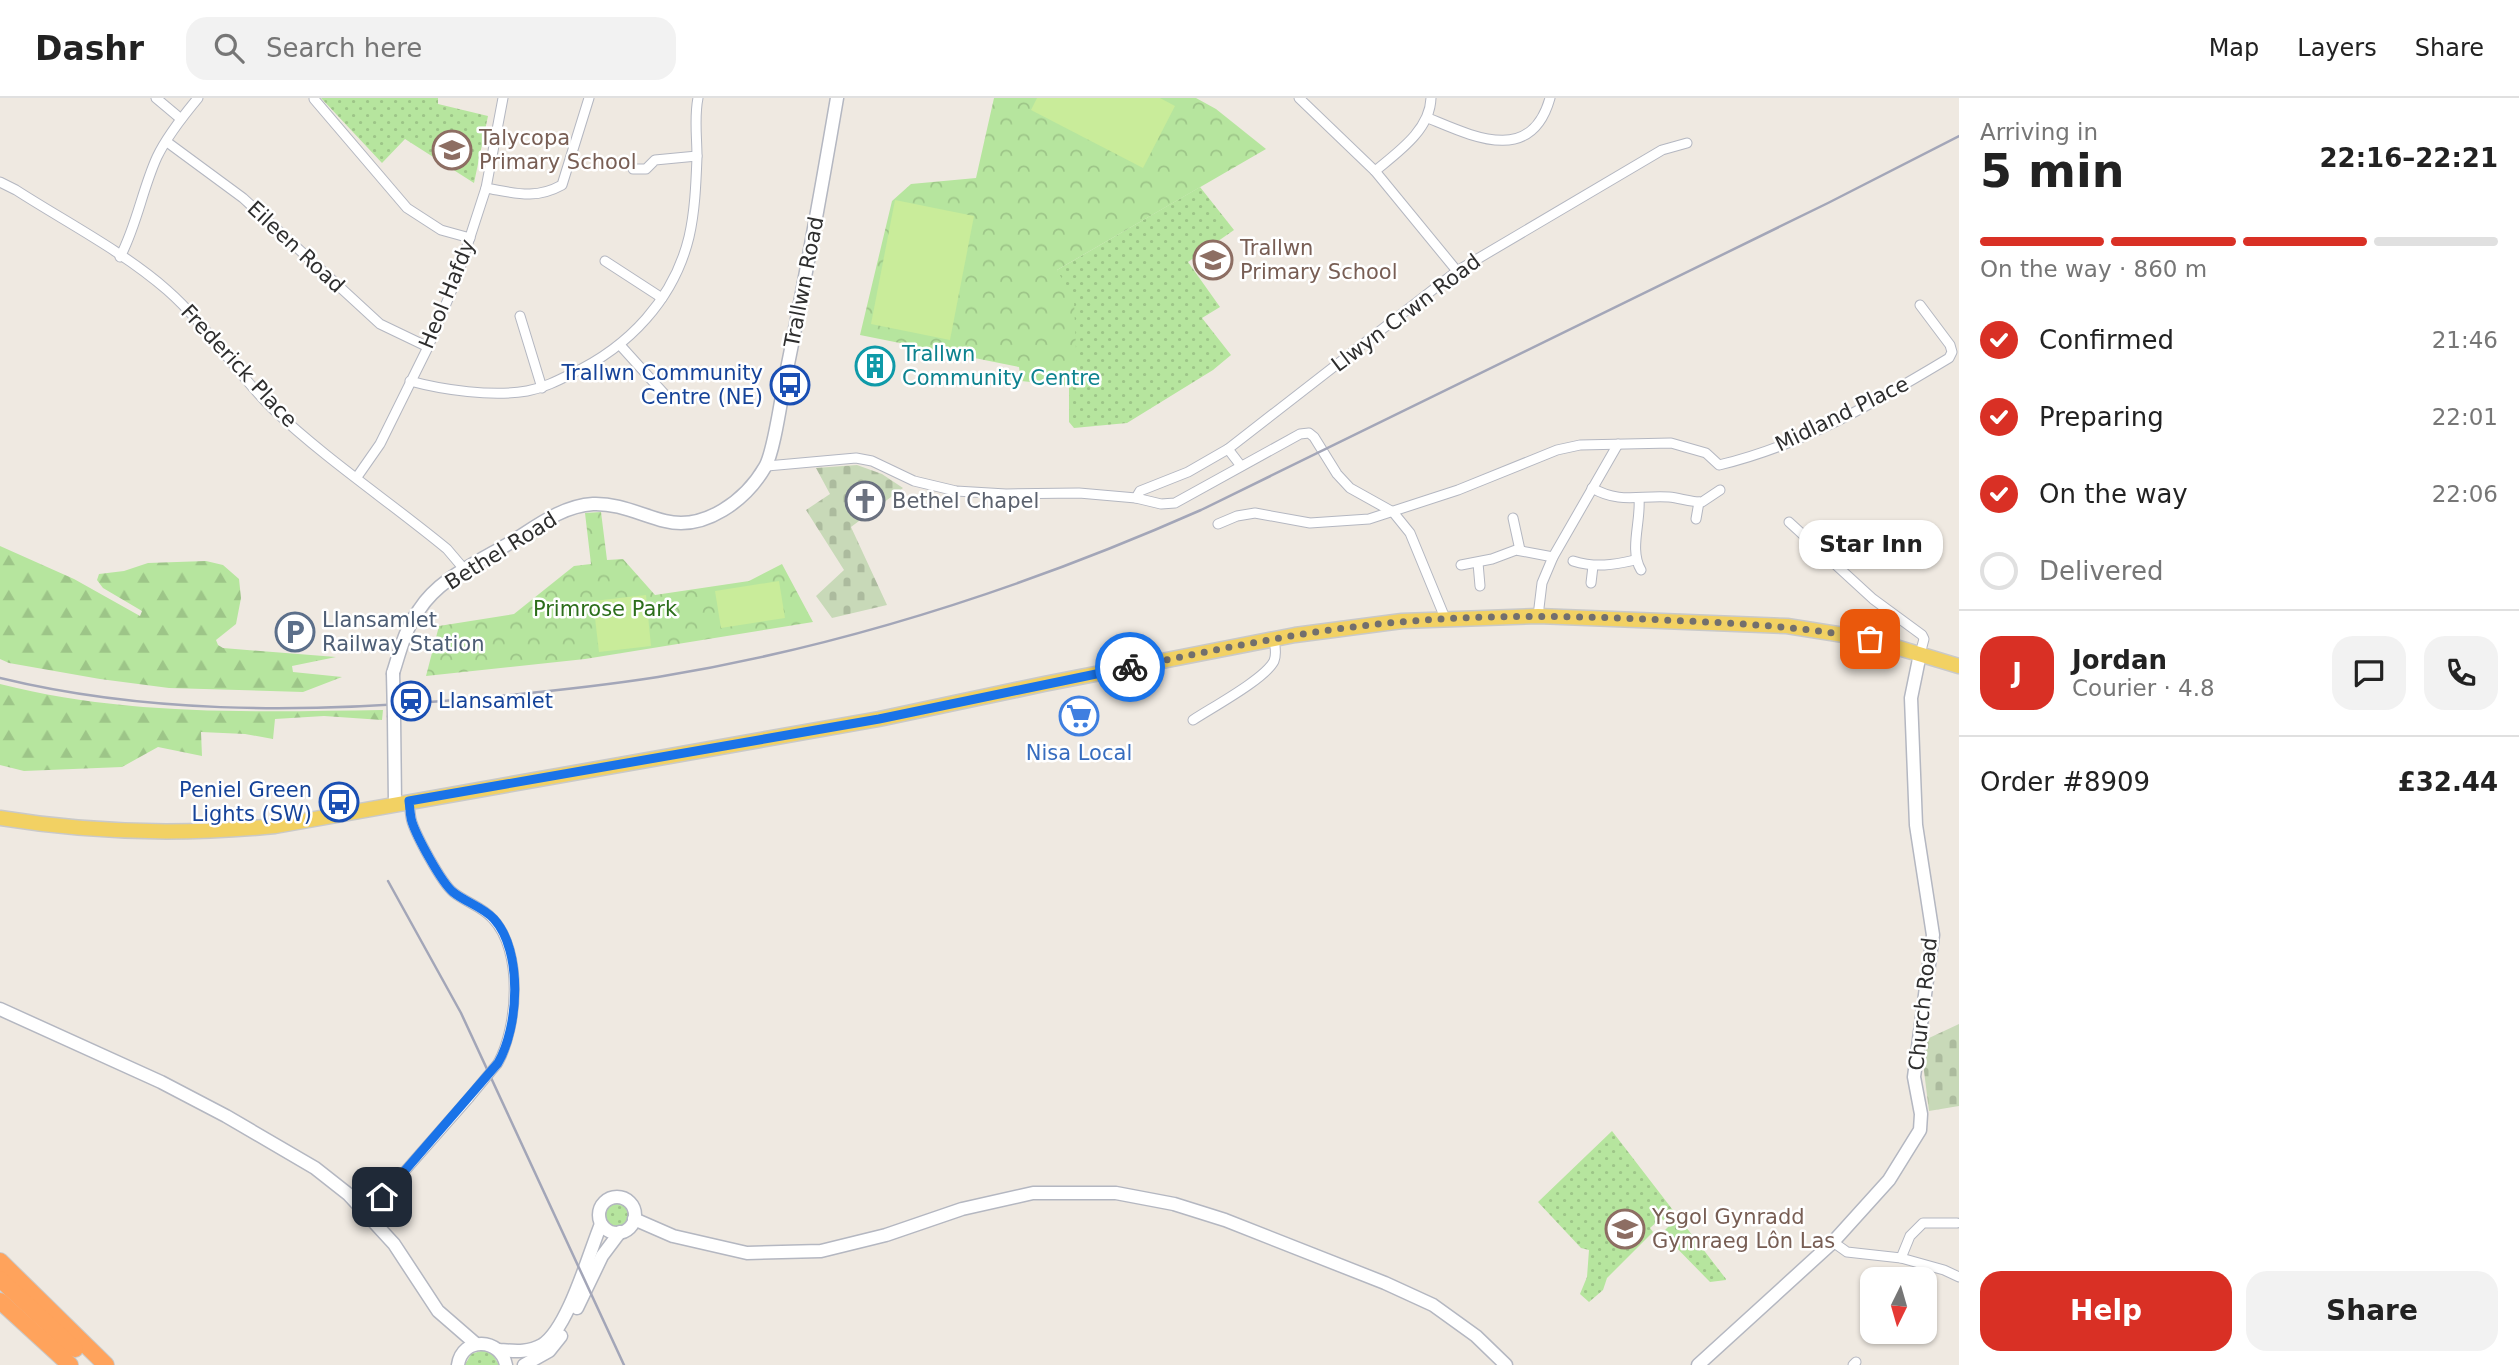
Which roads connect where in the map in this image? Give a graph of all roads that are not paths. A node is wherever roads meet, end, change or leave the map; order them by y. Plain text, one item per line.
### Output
1 (156, 98) edge
2 (198, 98) edge
3 (503, 98) edge
4 (589, 98) edge
5 (698, 98) edge
6 (837, 98) edge
7 (1299, 98) edge
8 (1431, 98) edge
9 (1550, 98) edge
10 (314, 99) edge
11 (1428, 118) junction
12 (181, 119) junction
13 (167, 142) junction
14 (1687, 143) dead end
15 (697, 156) junction
16 (633, 169) dead end
17 (1376, 171) junction
18 (0, 182) edge
19 (486, 188) junction
20 (470, 238) junction
21 (120, 257) junction
22 (605, 261) dead end
23 (1457, 271) junction
24 (662, 298) junction
25 (1920, 305) dead end
26 (520, 316) dead end
27 (620, 345) junction
28 (428, 347) junction
29 (410, 381) junction
30 (542, 388) junction
31 (667, 397) dead end
32 (1618, 444) junction
33 (1228, 449) junction
34 (766, 466) junction
35 (1241, 466) junction
36 (357, 477) junction
37 (1592, 488) junction
38 (1720, 491) dead end
39 (1136, 498) junction
40 (1639, 499) junction
41 (1699, 502) junction
42 (1393, 512) junction
43 (1513, 518) dead end
44 (1696, 519) dead end
45 (1789, 522) dead end
46 (1218, 524) dead end
47 (1520, 550) junction
48 (1553, 557) junction
49 (1635, 560) junction
50 (1573, 561) dead end
51 (1478, 562) junction
52 (1461, 565) dead end
53 (1593, 566) junction
54 (464, 569) junction
55 (1641, 570) dead end
56 (1591, 583) dead end
57 (1480, 586) dead end
58 (1538, 616) junction
59 (1445, 618) junction
60 (1274, 639) junction
61 (1920, 654) junction
62 (1959, 666) edge
63 (1193, 720) dead end
64 (402, 802) junction
65 (0, 818) edge
66 (0, 1009) edge
67 (382, 1197) dead end
68 (634, 1219) junction
69 (1957, 1223) edge
70 (601, 1224) junction
71 (620, 1232) junction
72 (1833, 1242) junction
73 (1901, 1258) junction
74 (0, 1261) edge
75 (1959, 1277) edge
76 (0, 1279) edge
77 (0, 1301) edge
78 (0, 1309) edge
79 (41, 1340) junction
80 (476, 1344) junction
81 (499, 1350) junction
82 (70, 1365) edge
83 (93, 1365) edge
84 (106, 1365) edge
85 (458, 1365) edge
86 (506, 1365) edge
87 (524, 1365) edge
88 (1506, 1365) edge
89 (1698, 1365) edge

1 - 12 street
2 - 12 street
3 - 19 street, Heol Hafdy
4 - 19 street
5 - 15 street
6 - 34 main road, Trallwn Road
7 - 17 street
8 - 11 street
9 - 11 street
10 - 20 street
11 - 17 street
12 - 13 street
13 - 21 street
13 - 28 street, Eileen Road
14 - 23 street, Llwyn Crwn Road
15 - 16 street
15 - 24 street
17 - 23 street
18 - 21 street, Frederick Place
19 - 20 street, Heol Hafdy
20 - 28 street, Heol Hafdy
21 - 36 street, Frederick Place
22 - 24 street
23 - 33 street, Llwyn Crwn Road
24 - 27 street
25 - 32 street, Midland Place
26 - 30 street
27 - 30 street
27 - 31 street
28 - 29 street, Heol Hafdy
29 - 30 street
29 - 36 street, Heol Hafdy
32 - 37 street
32 - 42 street, Midland Place
33 - 35 street
33 - 39 street, Llwyn Crwn Road
34 - 39 street
34 - 54 main road, Bethel Road
35 - 39 street
35 - 42 street
36 - 54 street, Frederick Place
37 - 40 street
37 - 48 street
38 - 41 street
40 - 41 street
40 - 49 street
41 - 44 street
42 - 46 street, Midland Place
42 - 59 street
43 - 47 street
45 - 61 street
47 - 48 street
47 - 51 street
48 - 58 street
49 - 53 street
49 - 55 street
50 - 53 street
51 - 52 street
51 - 57 street
53 - 56 street
54 - 64 main road, Bethel Road, bridge
58 - 59 main road
58 - 61 main road
59 - 60 main road
60 - 63 street
60 - 64 main road
61 - 62 main road
61 - 72 main road, Church Road
64 - 65 main road
64 - 67 street, bridge
66 - 80 main road
68 - 70 main road
68 - 71 main road
68 - 88 main road
69 - 73 street
70 - 71 main road
70 - 81 main road
71 - 87 main road
72 - 73 street
72 - 89 main road, Church Road
73 - 75 street
74 - 84 highway
76 - 83 highway
77 - 79 highway
78 - 79 highway
79 - 82 highway
80 - 81 main road
80 - 85 main road
81 - 86 main road

